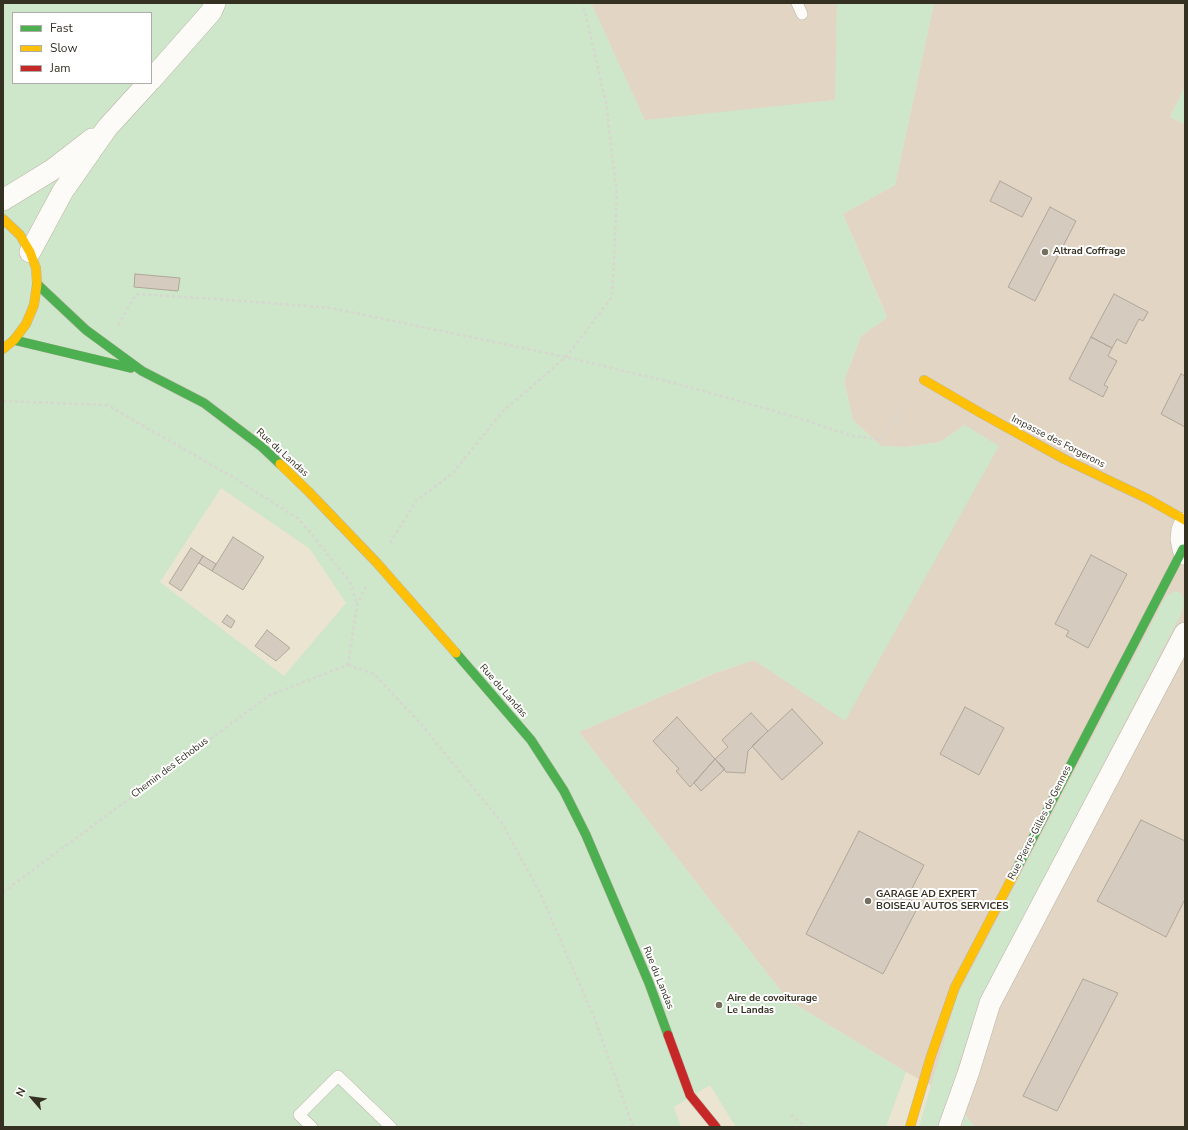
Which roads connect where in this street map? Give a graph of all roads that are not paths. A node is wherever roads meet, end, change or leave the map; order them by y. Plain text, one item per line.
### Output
1 (215, 3) edge
2 (798, 3) edge
3 (802, 14) dead end
4 (152, 79) edge
5 (147, 84) edge
6 (107, 128) junction
7 (3, 200) edge
8 (3, 219) edge
9 (30, 252) junction
10 (37, 284) junction
11 (14, 340) junction
12 (3, 349) edge
13 (142, 371) junction
14 (924, 380) road end
15 (1185, 521) edge
16 (1184, 552) edge
17 (1185, 633) edge
18 (690, 1095) junction
19 (698, 1121) dead end
20 (312, 1127) edge
21 (391, 1127) edge
22 (716, 1127) edge
23 (910, 1127) edge
24 (949, 1127) edge

1 - 4 street
2 - 3 lane
5 - 6 street
6 - 7 street
6 - 9 street
8 - 9 street
9 - 10 street
10 - 11 street
10 - 13 street, Rue du Landas
11 - 12 street
11 - 13 street, Rue du Landas
13 - 18 street, Rue du Landas
14 - 15 street, Impasse des Forgerons
15 - 16 street, Rue Pierre-Gilles de Gennes
16 - 23 street, Rue Pierre-Gilles de Gennes
17 - 24 street
18 - 19 street
18 - 22 street, Rue du Landas
20 - 21 lane

